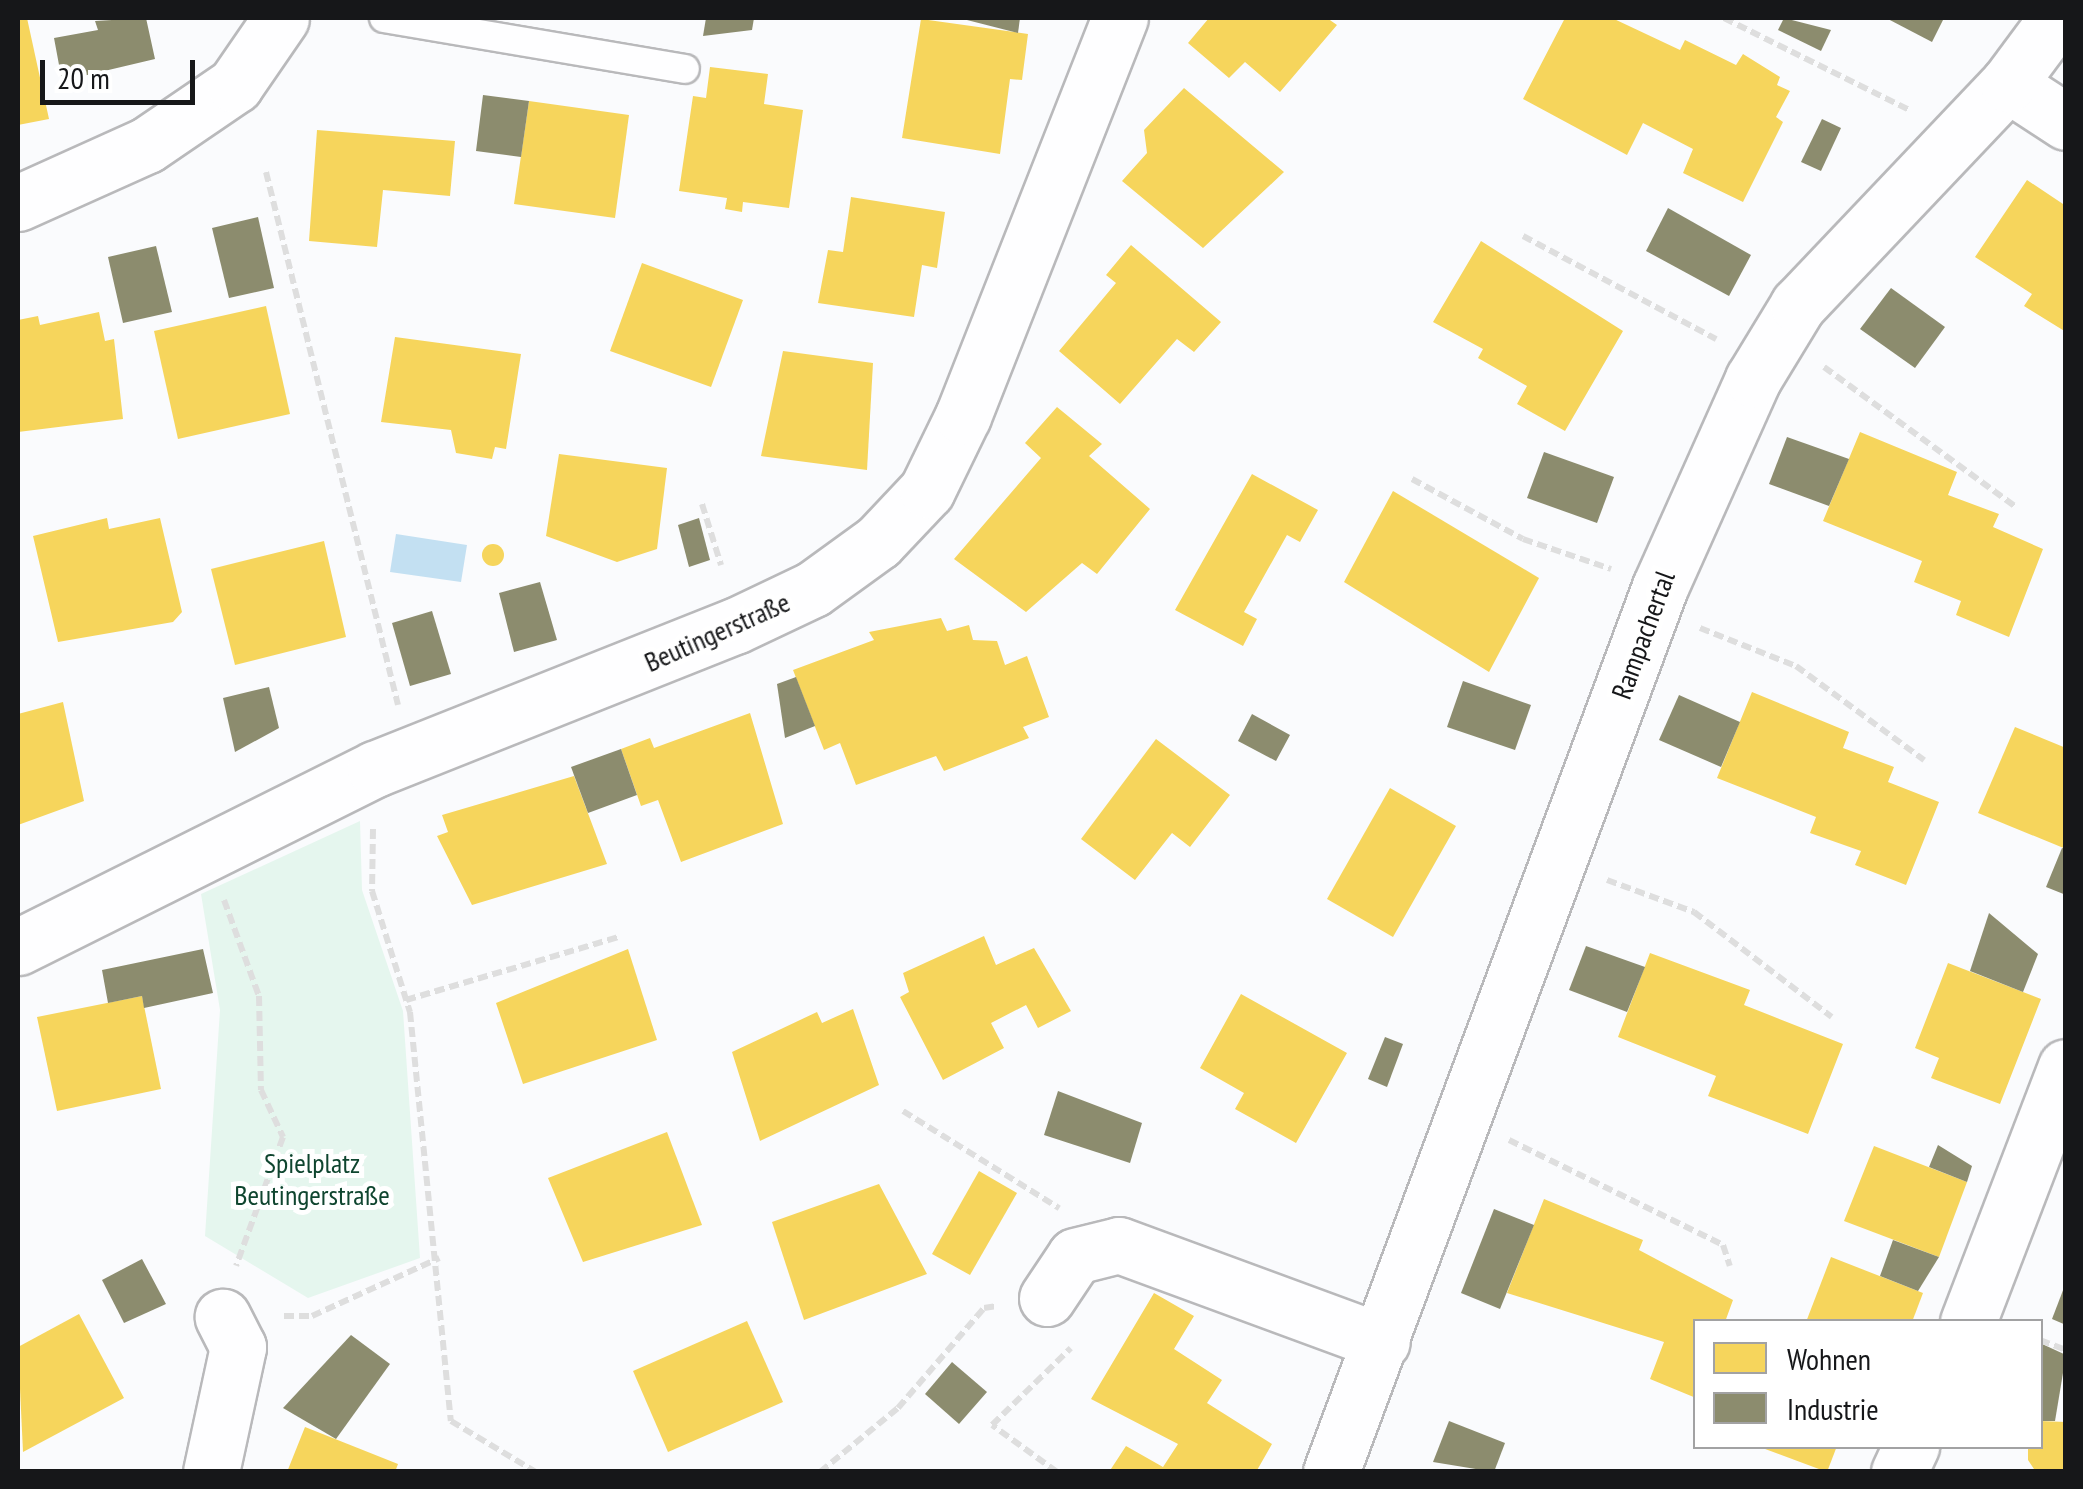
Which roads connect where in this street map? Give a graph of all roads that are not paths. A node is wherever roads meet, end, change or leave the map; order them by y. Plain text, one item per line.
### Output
1 (281, 18) edge
2 (384, 18) edge
3 (1120, 18) edge
4 (2057, 18) edge
5 (685, 69) dead end
6 (2008, 84) junction
7 (2066, 122) edge
8 (18, 203) edge
9 (18, 948) edge
10 (2066, 1067) edge
11 (1048, 1298) road end
12 (224, 1316) road end
13 (1969, 1319) edge
14 (1382, 1342) junction
15 (1910, 1449) edge
16 (210, 1472) edge
17 (1331, 1472) edge
18 (1899, 1472) edge

1 - 8 street
2 - 5 lane
3 - 9 street, Beutingerstraße
4 - 6 street, Rampachertal
6 - 7 street
6 - 14 street, Rampachertal
10 - 13 street
11 - 14 street
12 - 16 street
14 - 17 street, Rampachertal
15 - 18 street

